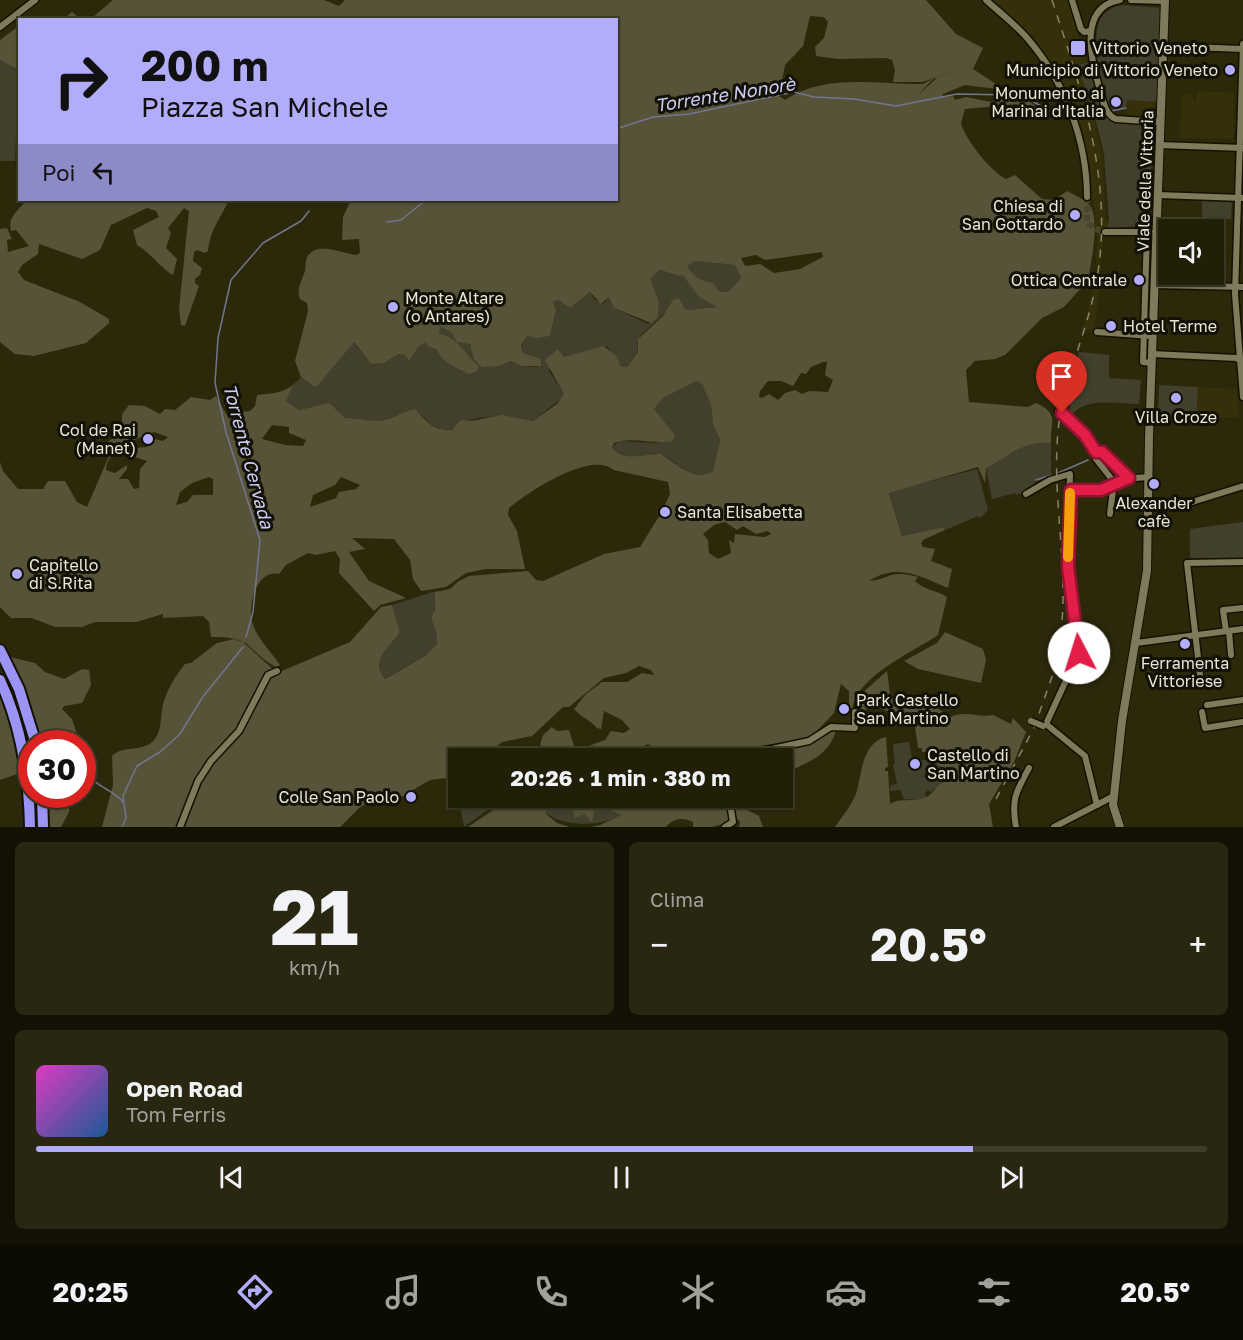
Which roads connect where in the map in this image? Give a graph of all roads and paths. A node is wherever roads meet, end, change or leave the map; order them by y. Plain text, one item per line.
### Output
1 (34, 0) edge
2 (986, 0) edge
3 (1072, 0) edge
4 (1120, 0) edge
5 (1131, 0) edge
6 (1165, 1) edge
7 (0, 27) edge
8 (1091, 31) junction
9 (1243, 44) edge
10 (1163, 46) junction
11 (1243, 49) edge
12 (1242, 88) edge
13 (1160, 122) junction
14 (1160, 145) junction
15 (1241, 148) edge
16 (1158, 195) junction
17 (1087, 197) tunnel mouth
18 (1241, 198) edge
19 (1105, 232) dead end
20 (1147, 232) junction
21 (1156, 232) junction
22 (1154, 285) junction
23 (1235, 287) junction
24 (1243, 287) edge
25 (1097, 332) dead end
26 (1143, 335) junction
27 (1152, 336) junction
28 (1152, 354) junction
29 (1241, 361) edge
30 (1147, 363) junction
31 (1243, 397) edge
32 (1058, 411) dead end
33 (1096, 452) junction
34 (1148, 477) junction
35 (1129, 478) junction
36 (1114, 482) junction
37 (1243, 486) edge
38 (1072, 489) junction
39 (1026, 494) dead end
40 (1147, 502) junction
41 (1110, 514) dead end
42 (1243, 562) edge
43 (1243, 608) edge
44 (1243, 629) edge
45 (1228, 631) junction
46 (1195, 636) junction
47 (1136, 643) junction
48 (0, 650) edge
49 (1231, 655) dead end
50 (277, 671) dead end
51 (0, 680) edge
52 (1201, 683) dead end
53 (1243, 700) edge
54 (1207, 705) dead end
55 (855, 712) dead end
56 (1202, 712) dead end
57 (1030, 721) dead end
58 (1243, 722) edge
59 (32, 730) edge
60 (1056, 732) junction
61 (776, 748) edge
62 (1029, 768) dead end
63 (1114, 796) junction
64 (1097, 804) junction
65 (42, 808) edge
66 (731, 808) edge
67 (30, 827) edge
68 (43, 827) edge
69 (180, 827) edge
70 (725, 827) edge
71 (1016, 827) edge
72 (1054, 827) edge
73 (1120, 827) edge

1 - 7 street
2 - 17 street
3 - 8 street
4 - 8 street
5 - 6 street
6 - 10 street, Viale della Vittoria
8 - 13 street
9 - 11 street
10 - 11 street
10 - 13 street, Viale della Vittoria
11 - 12 street
12 - 15 street
13 - 14 street, Viale della Vittoria
14 - 15 street
14 - 16 street, Viale della Vittoria
15 - 18 street
16 - 18 street
16 - 21 street, Viale della Vittoria
18 - 23 street
19 - 20 street
20 - 21 street
20 - 26 street, Viale della Vittoria
21 - 22 street, Viale della Vittoria
22 - 23 street
22 - 27 street, Viale della Vittoria
23 - 24 street
23 - 29 street
25 - 26 street
26 - 27 street
26 - 30 street, Viale della Vittoria
27 - 28 street, Viale della Vittoria
28 - 29 street
28 - 30 street, Viale della Vittoria
29 - 31 street
30 - 34 street, Viale della Vittoria
32 - 33 street
33 - 35 street
33 - 36 street
34 - 35 street
34 - 40 street, Viale della Vittoria
35 - 36 street
36 - 38 street
36 - 41 street
37 - 40 street
38 - 39 street
38 - 60 street
40 - 47 street, Viale della Vittoria
42 - 46 street
43 - 45 street
44 - 45 street
45 - 46 street
45 - 49 street
46 - 47 street
46 - 52 street
47 - 63 street, Viale della Vittoria
48 - 59 highway
50 - 69 street
51 - 67 highway
53 - 54 street
55 - 61 street
56 - 58 street
57 - 60 street, bridge
60 - 64 street
62 - 71 street
63 - 64 street
63 - 73 street, Viale della Vittoria
64 - 72 street
65 - 68 highway
66 - 70 street

